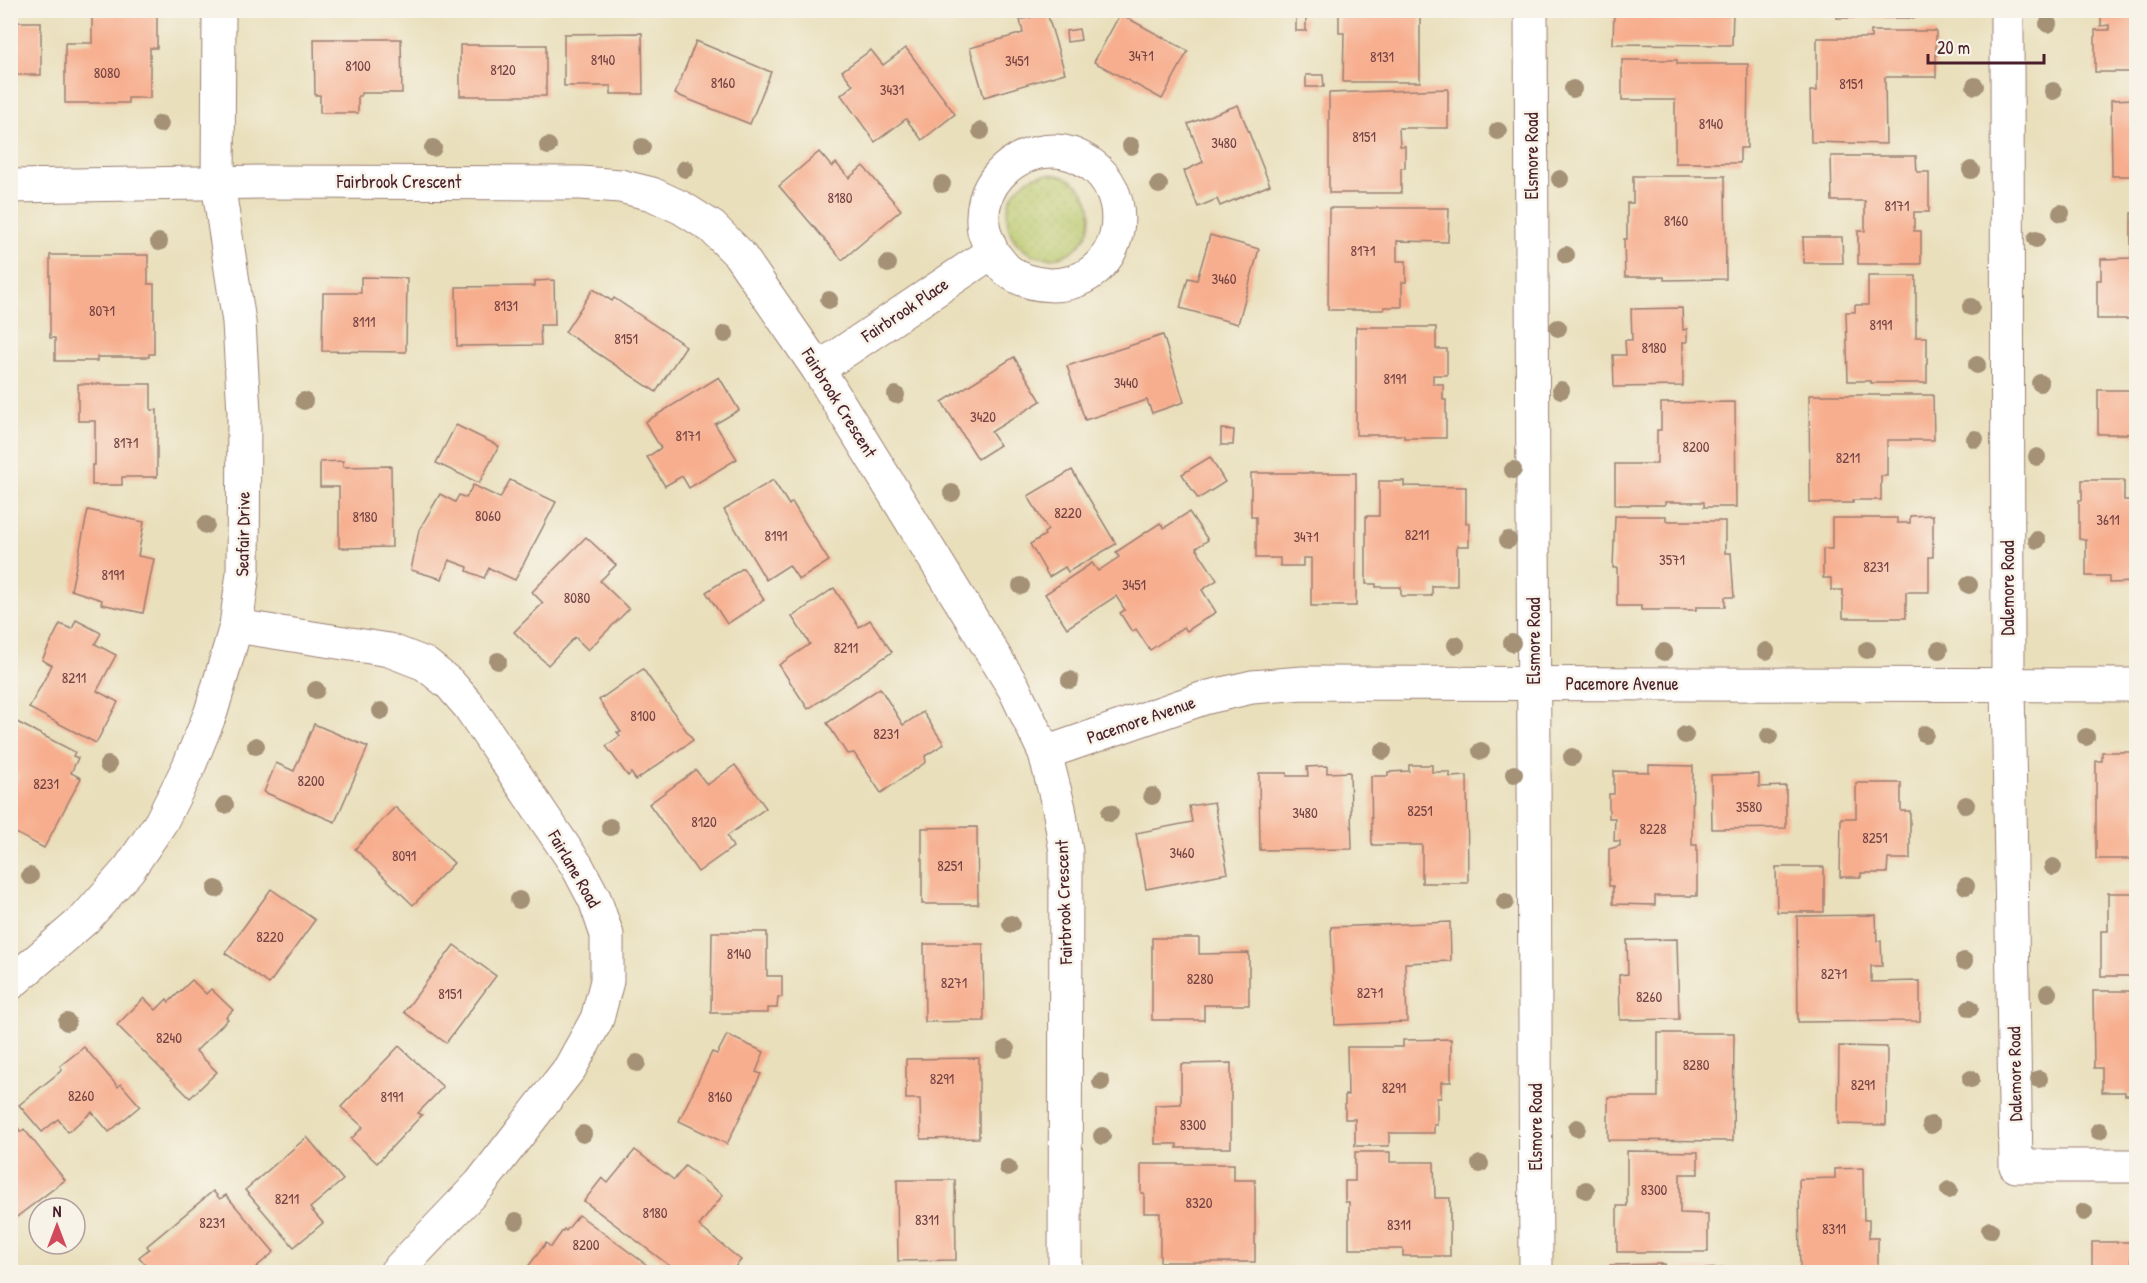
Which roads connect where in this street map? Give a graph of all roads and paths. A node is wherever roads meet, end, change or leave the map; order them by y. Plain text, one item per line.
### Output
1 (219, 10) edge
2 (1532, 10) edge
3 (2007, 10) edge
4 (218, 183) junction
5 (10, 186) edge
6 (992, 252) junction
7 (818, 369) junction
8 (236, 626) junction
9 (1534, 684) junction
10 (2008, 685) junction
11 (2136, 685) edge
12 (1045, 753) junction
13 (10, 984) edge
14 (2136, 1166) edge
15 (396, 1272) edge
16 (1065, 1272) edge
17 (1536, 1272) edge

1 - 4 street, Seafair Drive
2 - 9 street, Elsmore Road
3 - 10 street, Dalemore Road
4 - 5 street, Fairbrook Crescent
4 - 7 street, Fairbrook Crescent
4 - 8 street, Seafair Drive
6 - 6 street
6 - 7 street, Fairbrook Place
7 - 12 street, Fairbrook Crescent
8 - 13 street, Seafair Drive
8 - 15 street, Fairlane Road
9 - 10 street, Pacemore Avenue
9 - 12 street, Pacemore Avenue
9 - 17 street, Elsmore Road
10 - 11 street, Pacemore Avenue
10 - 14 street, Dalemore Road
12 - 16 street, Fairbrook Crescent

